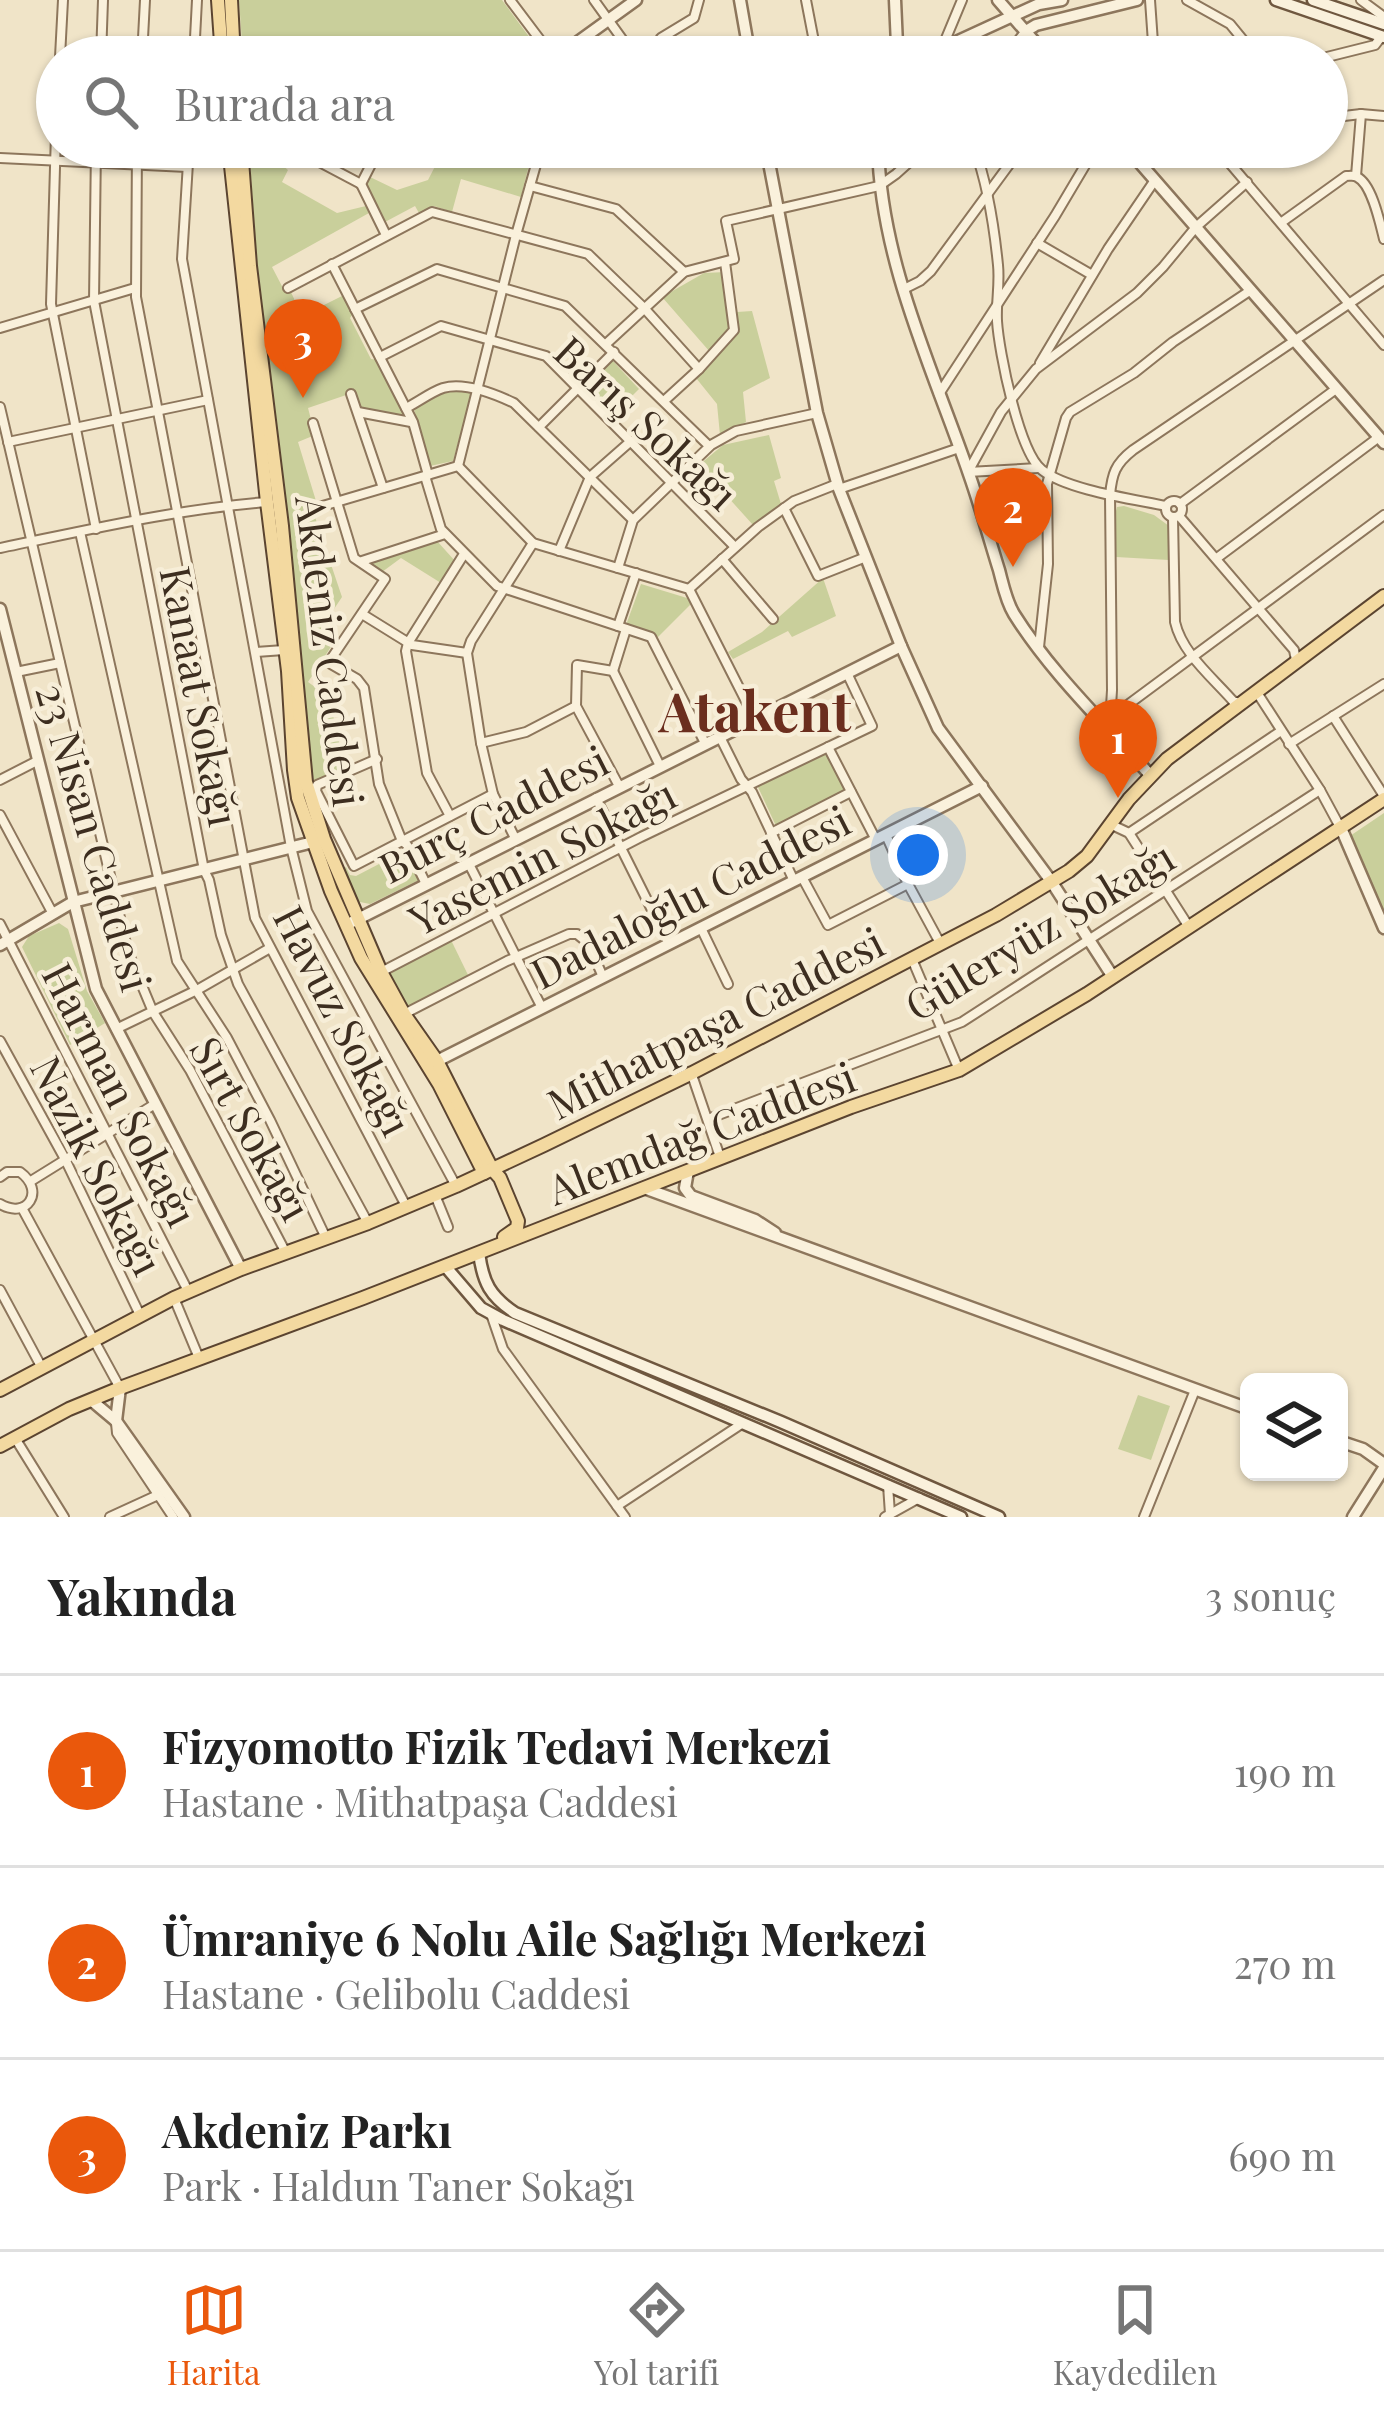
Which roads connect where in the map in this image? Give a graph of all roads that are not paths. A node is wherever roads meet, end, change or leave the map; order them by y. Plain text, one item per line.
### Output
1 (63, 0) edge
2 (103, 0) edge
3 (145, 0) edge
4 (197, 0) edge
5 (218, 0) edge
6 (231, 0) edge
7 (510, 0) edge
8 (594, 0) edge
9 (635, 0) edge
10 (699, 0) edge
11 (740, 0) edge
12 (806, 0) edge
13 (895, 0) edge
14 (962, 0) edge
15 (998, 0) edge
16 (1062, 0) edge
17 (1137, 0) edge
18 (1150, 0) edge
19 (1187, 0) edge
20 (1276, 0) edge
21 (1313, 0) edge
22 (1361, 0) edge
23 (1012, 16) junction
24 (609, 20) junction
25 (1383, 28) edge
26 (1026, 32) junction
27 (61, 36) edge
28 (102, 36) edge
29 (143, 36) edge
30 (195, 36) edge
31 (221, 36) edge
32 (234, 36) edge
33 (538, 36) edge
34 (586, 36) edge
35 (620, 36) edge
36 (664, 36) edge
37 (746, 36) edge
38 (814, 36) edge
39 (892, 36) edge
40 (947, 36) edge
41 (968, 36) edge
42 (1022, 36) edge
43 (1030, 36) edge
44 (1153, 36) edge
45 (1240, 36) edge
46 (1348, 52) edge
47 (1361, 114) junction
48 (1348, 116) edge
49 (1384, 116) edge
50 (0, 158) edge
51 (36, 160) edge
52 (53, 168) edge
53 (94, 168) edge
54 (136, 168) edge
55 (187, 168) edge
56 (232, 168) edge
57 (243, 168) edge
58 (331, 168) edge
59 (369, 168) edge
60 (536, 168) edge
61 (770, 168) edge
62 (879, 168) edge
63 (904, 168) edge
64 (980, 168) edge
65 (1008, 168) edge
66 (1083, 168) edge
67 (1144, 168) edge
68 (1235, 168) edge
69 (1355, 176) junction
70 (1155, 180) junction
71 (1247, 182) junction
72 (361, 184) junction
73 (530, 186) junction
74 (879, 186) junction
75 (988, 197) junction
76 (778, 211) junction
77 (1282, 222) junction
78 (1196, 226) junction
79 (386, 235) junction
80 (516, 236) junction
81 (1384, 239) edge
82 (1037, 243) junction
83 (725, 262) junction
84 (332, 264) junction
85 (684, 272) junction
86 (1092, 275) junction
87 (1384, 280) edge
88 (503, 286) junction
89 (135, 288) junction
90 (288, 288) dead end
91 (904, 290) junction
92 (1251, 290) junction
93 (94, 301) junction
94 (998, 302) junction
95 (1350, 303) junction
96 (644, 308) junction
97 (356, 309) junction
98 (54, 314) junction
99 (0, 328) edge
100 (1294, 339) junction
101 (490, 340) junction
102 (1384, 345) edge
103 (610, 348) junction
104 (380, 357) junction
105 (699, 369) junction
106 (1036, 369) junction
107 (578, 388) junction
108 (1336, 389) junction
109 (477, 390) junction
110 (351, 394) dead end
111 (939, 395) junction
112 (208, 400) junction
113 (664, 400) junction
114 (1010, 400) junction
115 (0, 406) edge
116 (406, 408) junction
117 (158, 410) junction
118 (358, 412) junction
119 (818, 412) junction
120 (118, 421) junction
121 (413, 422) junction
122 (313, 423) dead end
123 (539, 427) junction
124 (78, 429) junction
125 (1382, 439) edge
126 (631, 441) junction
127 (8, 442) junction
128 (709, 446) junction
129 (959, 448) junction
130 (458, 466) junction
131 (1038, 468) junction
132 (968, 472) junction
133 (1049, 474) junction
134 (426, 475) junction
135 (590, 477) junction
136 (672, 482) junction
137 (838, 486) junction
138 (383, 488) junction
139 (1110, 494) junction
140 (266, 502) junction
141 (338, 502) junction
142 (1180, 504) junction
143 (227, 505) junction
144 (1166, 506) junction
145 (784, 508) junction
146 (309, 510) dead end
147 (178, 514) junction
148 (1384, 515) edge
149 (1176, 517) junction
150 (138, 520) junction
151 (634, 520) junction
152 (96, 529) junction
153 (80, 532) junction
154 (445, 533) junction
155 (32, 542) junction
156 (533, 543) junction
157 (735, 547) junction
158 (0, 548) edge
159 (560, 551) junction
160 (464, 553) junction
161 (866, 557) junction
162 (1216, 558) junction
163 (722, 559) junction
164 (357, 560) junction
165 (618, 568) junction
166 (636, 573) junction
167 (504, 589) junction
168 (689, 589) junction
169 (1384, 596) edge
170 (1259, 608) junction
171 (0, 609) edge
172 (362, 614) junction
173 (773, 619) dead end
174 (622, 628) junction
175 (408, 643) junction
176 (901, 646) junction
177 (4, 649) edge
178 (1039, 649) junction
179 (285, 650) junction
180 (256, 652) junction
181 (467, 653) junction
182 (1194, 657) junction
183 (1296, 660) junction
184 (60, 663) junction
185 (614, 671) junction
186 (15, 672) junction
187 (847, 674) junction
188 (1384, 684) edge
189 (1256, 691) junction
190 (1240, 703) junction
191 (576, 706) junction
192 (1333, 716) junction
193 (754, 718) junction
194 (1104, 723) junction
195 (1281, 731) junction
196 (719, 736) junction
197 (482, 743) junction
198 (704, 743) junction
199 (1289, 743) junction
200 (828, 747) junction
201 (376, 759) junction
202 (37, 760) junction
203 (660, 766) junction
204 (1150, 775) junction
205 (0, 780) edge
206 (619, 786) junction
207 (747, 786) junction
208 (982, 787) junction
209 (1320, 790) junction
210 (851, 792) junction
211 (493, 794) junction
212 (1384, 797) edge
213 (596, 798) junction
214 (0, 815) edge
215 (450, 816) junction
216 (1111, 824) junction
217 (1340, 828) junction
218 (771, 833) junction
219 (1129, 833) junction
220 (881, 837) junction
221 (515, 838) junction
222 (319, 840) junction
223 (402, 841) junction
224 (291, 847) junction
225 (621, 848) junction
226 (245, 860) junction
227 (468, 863) junction
228 (204, 870) junction
229 (798, 879) junction
230 (157, 881) junction
231 (1052, 881) junction
232 (426, 884) junction
233 (908, 884) junction
234 (1166, 890) junction
235 (113, 892) junction
236 (73, 902) junction
237 (494, 912) junction
238 (53, 914) junction
239 (351, 916) junction
240 (0, 924) edge
241 (1189, 927) junction
242 (701, 928) junction
243 (1384, 928) edge
244 (1089, 940) junction
245 (4, 943) edge
246 (669, 944) junction
247 (941, 944) junction
248 (270, 948) junction
249 (516, 957) junction
250 (912, 959) junction
251 (234, 970) junction
252 (381, 972) junction
253 (603, 977) junction
254 (1113, 977) junction
255 (728, 983) dead end
256 (196, 990) junction
257 (542, 1008) junction
258 (153, 1012) junction
259 (404, 1015) junction
260 (116, 1029) junction
261 (942, 1031) junction
262 (0, 1041) edge
263 (432, 1063) junction
264 (959, 1070) junction
265 (692, 1072) junction
266 (155, 1104) junction
267 (708, 1119) junction
268 (108, 1134) junction
269 (721, 1158) junction
270 (65, 1160) junction
271 (512, 1160) junction
272 (0, 1163) edge
273 (488, 1171) junction
274 (688, 1171) junction
275 (3, 1175) edge
276 (31, 1180) junction
277 (456, 1186) junction
278 (644, 1189) junction
279 (435, 1195) junction
280 (0, 1204) edge
281 (406, 1206) junction
282 (22, 1208) junction
283 (368, 1223) junction
284 (448, 1227) dead end
285 (539, 1230) junction
286 (326, 1238) junction
287 (782, 1239) junction
288 (286, 1253) junction
289 (479, 1253) junction
290 (445, 1267) junction
291 (242, 1269) junction
292 (424, 1274) junction
293 (0, 1290) edge
294 (189, 1292) junction
295 (174, 1298) junction
296 (491, 1314) junction
297 (141, 1316) junction
298 (525, 1328) junction
299 (96, 1340) junction
300 (503, 1349) junction
301 (199, 1359) junction
302 (42, 1370) junction
303 (120, 1388) junction
304 (0, 1390) edge
305 (1195, 1390) junction
306 (91, 1400) junction
307 (1240, 1406) edge
308 (116, 1421) junction
309 (744, 1422) junction
310 (5, 1441) edge
311 (1348, 1444) edge
312 (1384, 1466) edge
313 (911, 1479) junction
314 (1384, 1482) edge
315 (888, 1484) junction
316 (905, 1492) junction
317 (158, 1495) junction
318 (919, 1498) junction
319 (617, 1506) junction
320 (888, 1515) edge
321 (64, 1517) edge
322 (110, 1517) edge
323 (173, 1517) edge
324 (184, 1517) edge
325 (625, 1517) edge
326 (961, 1517) edge
327 (999, 1517) edge
328 (1144, 1517) edge
329 (1358, 1517) edge

1 - 27 street
2 - 28 street
3 - 29 street
4 - 30 street
5 - 31 main road
6 - 32 main road
7 - 33 street
8 - 24 street
9 - 24 street
10 - 36 street
11 - 37 street
12 - 38 street
13 - 39 street
14 - 40 street
15 - 23 street
16 - 23 street
17 - 26 street
18 - 44 street
19 - 45 street
20 - 25 street
21 - 25 street
22 - 25 street
23 - 26 street
23 - 41 street
24 - 34 street
24 - 35 street
25 - 46 street
26 - 42 street
26 - 43 street
47 - 48 street
47 - 49 street
47 - 69 street
50 - 51 street
52 - 98 street
53 - 93 street, Kanaat Sokağı
54 - 89 street, Havuz Sokağı
55 - 112 street
56 - 140 main road, Akdeniz Caddesi
57 - 222 main road, Akdeniz Caddesi
58 - 72 street
59 - 72 street
60 - 73 street
61 - 76 street
62 - 74 street
63 - 74 street
64 - 75 street
65 - 75 street
66 - 82 street
67 - 70 street
68 - 71 street
69 - 77 street
69 - 81 street
70 - 78 street
70 - 86 street
71 - 77 street
71 - 78 street
72 - 79 street
73 - 80 street
73 - 85 street
74 - 76 street
74 - 91 street
75 - 91 street
75 - 94 street
76 - 83 street
76 - 119 street
77 - 95 street
78 - 92 street
78 - 106 street
79 - 80 street
79 - 84 street
80 - 88 street
80 - 96 street
82 - 86 street
82 - 94 street
83 - 85 street
83 - 105 street
84 - 90 street
84 - 97 street
85 - 96 street
86 - 106 street
87 - 95 street
88 - 97 street
88 - 101 street
88 - 103 street
89 - 93 street
89 - 117 street, Havuz Sokağı
91 - 111 street
92 - 100 street
92 - 133 street
93 - 98 street
93 - 120 street, Kanaat Sokağı
94 - 111 street
94 - 114 street
95 - 100 street
95 - 102 street
96 - 103 street
96 - 105 street
97 - 104 street
98 - 99 street
98 - 124 street
100 - 108 street
100 - 139 street
101 - 104 street, Barış Sokağı
101 - 107 street, Barış Sokağı
101 - 109 street
103 - 107 street
103 - 113 street
104 - 116 street
105 - 113 street
106 - 114 street
107 - 123 street
107 - 126 street, Barış Sokağı
108 - 125 street
108 - 142 street
109 - 116 street
109 - 123 street
109 - 130 street
110 - 118 street
111 - 129 street
112 - 117 street
112 - 143 street
113 - 128 street
114 - 131 street
114 - 132 street
115 - 127 street, Sırt Sokağı
116 - 121 street
117 - 120 street
117 - 147 street, Havuz Sokağı
118 - 121 street
118 - 138 street
119 - 128 street
119 - 137 street
120 - 124 street
120 - 150 street, Kanaat Sokağı
121 - 134 street
122 - 141 street
123 - 135 street
124 - 127 street
124 - 152 street
125 - 162 street
126 - 135 street
126 - 136 street, Barış Sokağı
127 - 155 street, Sırt Sokağı
128 - 136 street
129 - 132 street
129 - 137 street
130 - 134 street
130 - 156 street
131 - 132 street
131 - 133 street
132 - 178 street
133 - 139 street
133 - 178 street
134 - 138 street
134 - 154 street
135 - 151 street
135 - 159 street
136 - 151 street
136 - 157 street, Barış Sokağı
137 - 145 street
137 - 161 street
138 - 141 street
139 - 144 street
139 - 194 street
140 - 143 street
140 - 179 main road, Akdeniz Caddesi
141 - 146 street
141 - 164 street
142 - 144 street
142 - 149 street
143 - 147 street
143 - 180 street
144 - 149 street
145 - 157 street
145 - 161 street
147 - 150 street
147 - 226 street, Havuz Sokağı
148 - 170 street
149 - 162 street
149 - 182 street
150 - 152 street
150 - 228 street, Kanaat Sokağı
151 - 165 street
152 - 153 street
153 - 155 street
153 - 230 street
154 - 160 street
154 - 164 street
155 - 158 street
155 - 184 street, Sırt Sokağı
156 - 159 street
156 - 167 street
157 - 163 street
159 - 165 street
160 - 167 street
160 - 175 street
161 - 176 street
162 - 170 street
163 - 168 street
163 - 173 street
164 - 172 street
165 - 166 street
166 - 168 street
166 - 174 street
167 - 174 street
167 - 181 street
168 - 193 street
169 - 183 main road, Mithatpaşa Caddesi
170 - 182 street
170 - 183 street
171 - 177 street, 23 Nisan Caddesi
172 - 175 street
172 - 201 street
174 - 185 street
174 - 198 street
175 - 181 street
175 - 215 street
176 - 187 street, Burç Caddesi
176 - 208 street
177 - 186 street, 23 Nisan Caddesi
178 - 194 street
179 - 180 street
179 - 222 main road, Akdeniz Caddesi
180 - 224 street
181 - 197 street
182 - 190 street
182 - 194 street
183 - 189 main road, Mithatpaşa Caddesi
184 - 186 street
184 - 235 street, Sırt Sokağı
185 - 191 street
185 - 203 street
186 - 202 street, 23 Nisan Caddesi
187 - 193 street, Burç Caddesi
187 - 200 street, Yasemin Sokağı
188 - 192 street
189 - 190 main road, Mithatpaşa Caddesi
189 - 195 street
190 - 204 main road, Mithatpaşa Caddesi
191 - 197 street
191 - 206 street
192 - 199 street
192 - 212 street
193 - 196 street, Burç Caddesi
194 - 204 street
195 - 199 street
195 - 219 street
196 - 198 street, Burç Caddesi
196 - 207 street
197 - 211 street
198 - 203 street, Burç Caddesi
199 - 209 street
200 - 207 street, Yasemin Sokağı
200 - 210 street
201 - 223 street
201 - 223 street
202 - 205 street
202 - 236 street, 23 Nisan Caddesi
203 - 206 street, Burç Caddesi
204 - 216 main road, Mithatpaşa Caddesi
206 - 213 street, Burç Caddesi
207 - 218 street
207 - 225 street, Yasemin Sokağı
208 - 220 street, Dadaloğlu Caddesi
208 - 231 street
209 - 217 street
209 - 234 street, Güleryüz Sokağı
210 - 218 street
210 - 220 street
211 - 215 street
211 - 221 street
212 - 217 main road, Alemdağ Caddesi
213 - 221 street, Burç Caddesi
213 - 225 street
214 - 238 street
215 - 223 street
216 - 219 street
216 - 231 main road, Mithatpaşa Caddesi
217 - 241 main road, Alemdağ Caddesi
217 - 243 street
218 - 229 street
219 - 234 street
220 - 229 street, Dadaloğlu Caddesi
220 - 233 street
221 - 227 street, Burç Caddesi
222 - 224 street
222 - 239 main road, Akdeniz Caddesi
222 - 239 main road, Akdeniz Caddesi
223 - 232 street
224 - 226 street
224 - 277 street
225 - 237 street, Yasemin Sokağı
225 - 246 street
226 - 228 street
226 - 248 street, Havuz Sokağı
227 - 232 street, Burç Caddesi
227 - 237 street
228 - 230 street
228 - 251 street, Kanaat Sokağı
229 - 233 street
229 - 242 street, Dadaloğlu Caddesi
230 - 235 street
230 - 256 street
231 - 244 street
231 - 247 main road, Mithatpaşa Caddesi
232 - 239 street, Burç Caddesi
233 - 247 street
234 - 241 street
234 - 244 street, Güleryüz Sokağı
235 - 236 street
235 - 258 street, Sırt Sokağı
236 - 238 street
236 - 260 street, 23 Nisan Caddesi
237 - 249 street
237 - 252 street, Yasemin Sokağı
238 - 245 street
239 - 252 main road, Akdeniz Caddesi
239 - 263 main road, Akdeniz Caddesi
240 - 245 street, Harman Sokağı
241 - 254 main road, Alemdağ Caddesi
242 - 246 street, Dadaloğlu Caddesi
242 - 255 street
244 - 254 street
244 - 261 street, Güleryüz Sokağı
245 - 268 street, Harman Sokağı
246 - 253 street, Dadaloğlu Caddesi
247 - 250 main road, Mithatpaşa Caddesi
248 - 251 street
248 - 281 street, Havuz Sokağı
249 - 253 street
249 - 257 street
249 - 259 street
250 - 261 street
250 - 265 main road, Mithatpaşa Caddesi
251 - 256 street
251 - 283 street, Kanaat Sokağı
252 - 259 main road, Akdeniz Caddesi
253 - 257 street, Dadaloğlu Caddesi
254 - 264 main road, Alemdağ Caddesi
256 - 258 street
256 - 286 street
257 - 263 street, Dadaloğlu Caddesi
258 - 260 street
258 - 288 street, Sırt Sokağı
259 - 263 main road, Akdeniz Caddesi
260 - 266 street, 23 Nisan Caddesi
261 - 264 street
261 - 267 street, Güleryüz Sokağı
262 - 270 street, Nazik Sokağı
263 - 273 main road, Akdeniz Caddesi
264 - 269 main road, Alemdağ Caddesi
265 - 267 street
265 - 271 main road, Mithatpaşa Caddesi
266 - 268 street
266 - 291 street, 23 Nisan Caddesi
267 - 269 street
268 - 270 street
268 - 294 street, Harman Sokağı
269 - 274 main road, Alemdağ Caddesi
270 - 276 street
270 - 297 street, Nazik Sokağı
271 - 273 main road, Mithatpaşa Caddesi
271 - 285 main road
272 - 275 street
273 - 277 main road, Mithatpaşa Caddesi
273 - 292 main road, Akdeniz Caddesi
274 - 278 main road, Alemdağ Caddesi
274 - 287 street
275 - 276 street
276 - 282 street
277 - 279 main road, Mithatpaşa Caddesi
278 - 285 main road, Alemdağ Caddesi
278 - 287 street
279 - 281 main road, Mithatpaşa Caddesi
279 - 284 street
280 - 282 street
281 - 283 main road, Mithatpaşa Caddesi
282 - 299 street
283 - 286 main road, Mithatpaşa Caddesi
285 - 289 main road, Alemdağ Caddesi
286 - 288 main road, Mithatpaşa Caddesi
287 - 305 street
288 - 291 main road, Mithatpaşa Caddesi
289 - 290 main road, Alemdağ Caddesi
289 - 313 street
290 - 292 main road, Alemdağ Caddesi
290 - 296 street
291 - 294 main road, Mithatpaşa Caddesi
292 - 301 main road, Alemdağ Caddesi
293 - 302 street
294 - 295 main road, Mithatpaşa Caddesi
295 - 297 main road, Mithatpaşa Caddesi
295 - 301 street
296 - 298 street
296 - 300 street
297 - 299 main road, Mithatpaşa Caddesi
298 - 300 street
298 - 309 street
299 - 302 main road, Mithatpaşa Caddesi
299 - 303 street
300 - 319 street
301 - 303 main road, Alemdağ Caddesi
302 - 304 main road, Mithatpaşa Caddesi
303 - 306 main road, Alemdağ Caddesi
303 - 308 street
305 - 307 street
305 - 328 street
306 - 308 street
306 - 310 main road, Alemdağ Caddesi
308 - 317 street
308 - 324 street
309 - 315 street
309 - 319 street
310 - 321 street
311 - 312 street
312 - 329 street
313 - 316 street
313 - 327 street
314 - 329 street
315 - 316 street
315 - 320 street
316 - 318 street
316 - 320 street
317 - 322 street
317 - 323 street
318 - 320 street
318 - 326 street
319 - 325 street

